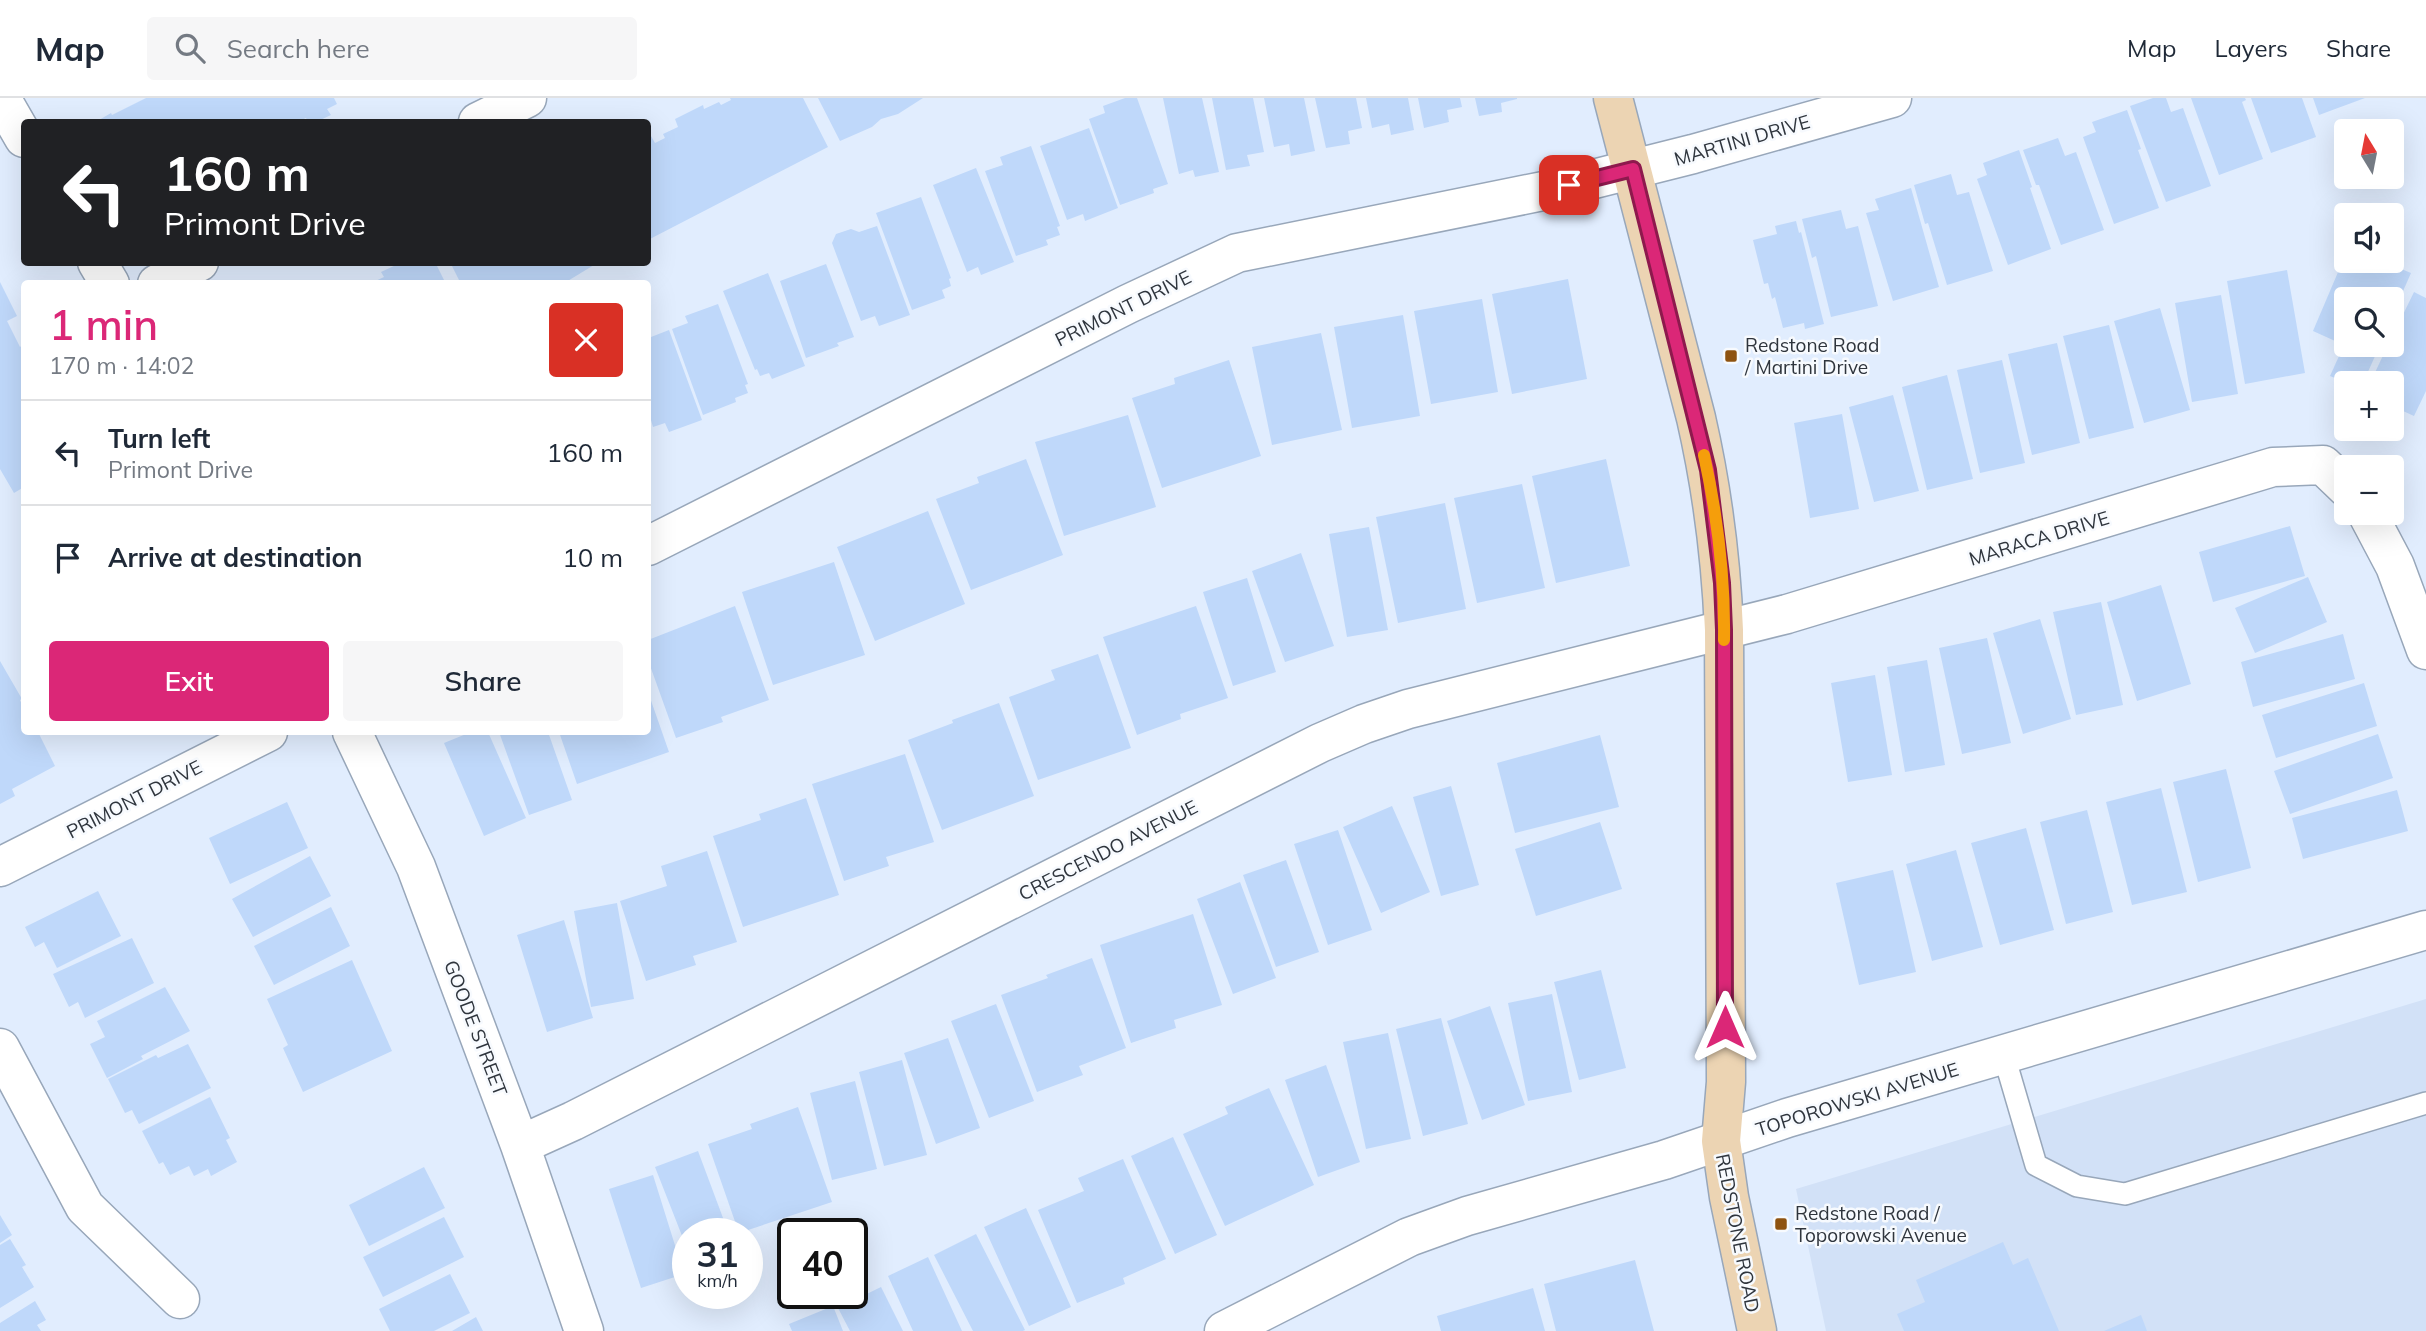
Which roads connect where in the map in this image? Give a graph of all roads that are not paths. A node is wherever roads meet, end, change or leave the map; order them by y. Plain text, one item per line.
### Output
1 (1, 98) edge
2 (527, 98) edge
3 (1613, 98) edge
4 (1892, 98) edge
5 (484, 119) edge
6 (21, 133) edge
7 (1633, 169) junction
8 (191, 266) edge
9 (165, 280) edge
10 (2334, 476) edge
11 (2373, 525) edge
12 (651, 544) edge
13 (1724, 630) junction
14 (2426, 650) edge
15 (262, 735) edge
16 (353, 735) edge
17 (0, 867) edge
18 (2426, 930) edge
19 (0, 1048) edge
20 (2004, 1056) junction
21 (2426, 1103) edge
22 (1721, 1141) junction
23 (520, 1144) junction
24 (180, 1299) dead end
25 (584, 1331) edge
26 (1224, 1331) edge
27 (1756, 1331) edge

1 - 6 street
2 - 5 street
3 - 7 street, REDSTONE ROAD
4 - 7 street, MARTINI DRIVE
7 - 12 street, PRIMONT DRIVE
7 - 13 street, REDSTONE ROAD
8 - 9 street
10 - 13 street, MARACA DRIVE
11 - 14 street
13 - 22 street, REDSTONE ROAD
13 - 23 street, CRESCENDO AVENUE
15 - 17 street, PRIMONT DRIVE
16 - 23 street, GOODE STREET
18 - 20 street, TOPOROWSKI AVENUE
19 - 24 street
20 - 21 lane
20 - 22 street, TOPOROWSKI AVENUE
22 - 26 street, TOPOROWSKI AVENUE
22 - 27 street, REDSTONE ROAD
23 - 25 street, GOODE STREET

